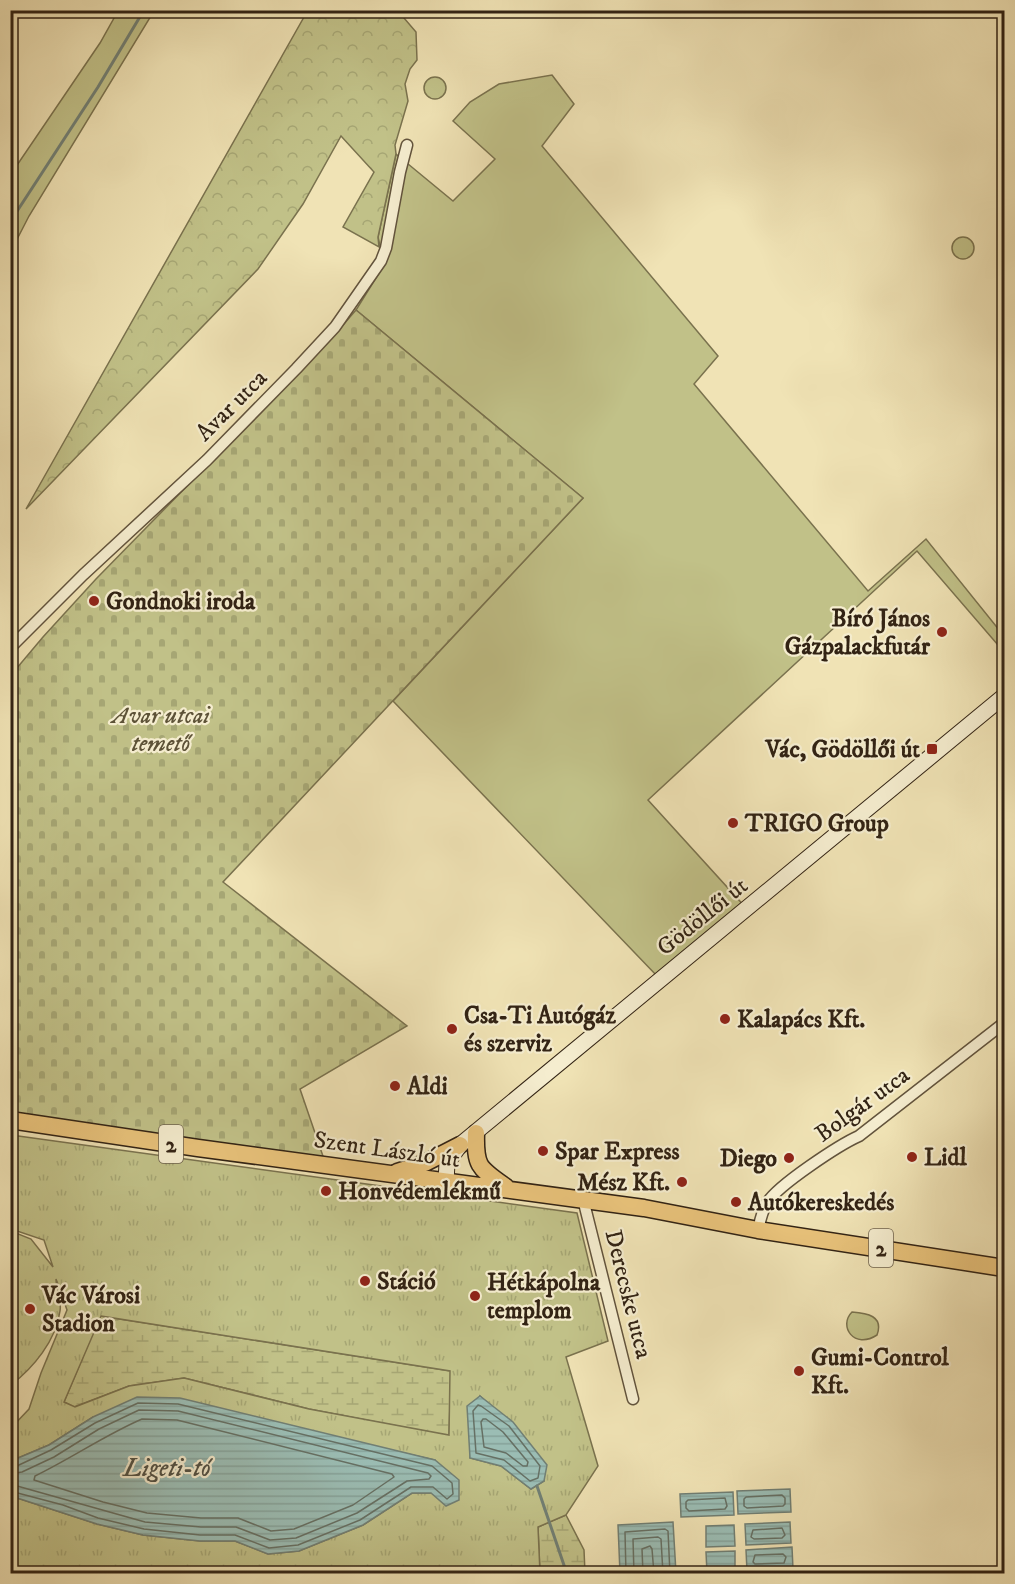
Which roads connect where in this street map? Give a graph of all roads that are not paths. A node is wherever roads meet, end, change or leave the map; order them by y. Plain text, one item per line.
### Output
1 (407, 145) dead end
2 (10, 648) edge
3 (1005, 696) edge
4 (1005, 1023) edge
5 (10, 1120) edge
6 (476, 1133) junction
7 (460, 1145) junction
8 (391, 1173) junction
9 (446, 1182) junction
10 (510, 1189) junction
11 (583, 1199) junction
12 (758, 1230) junction
13 (1005, 1268) edge
14 (633, 1399) dead end

1 - 2 street, Avar utca
3 - 6 main road, Gödöllői út
4 - 12 street, Bolgár utca
5 - 8 main road, Szent László út / 2
6 - 7 main road, Gödöllői út
6 - 10 main road
7 - 8 main road
7 - 9 main road, Gödöllői út
8 - 9 main road, Szent László út / 2
9 - 10 main road, Szent László út / 2
10 - 11 main road, Szent László út / 2
11 - 12 main road, Szent László út / 2
11 - 14 street, Derecske utca
12 - 13 main road, Szent László út / 2

